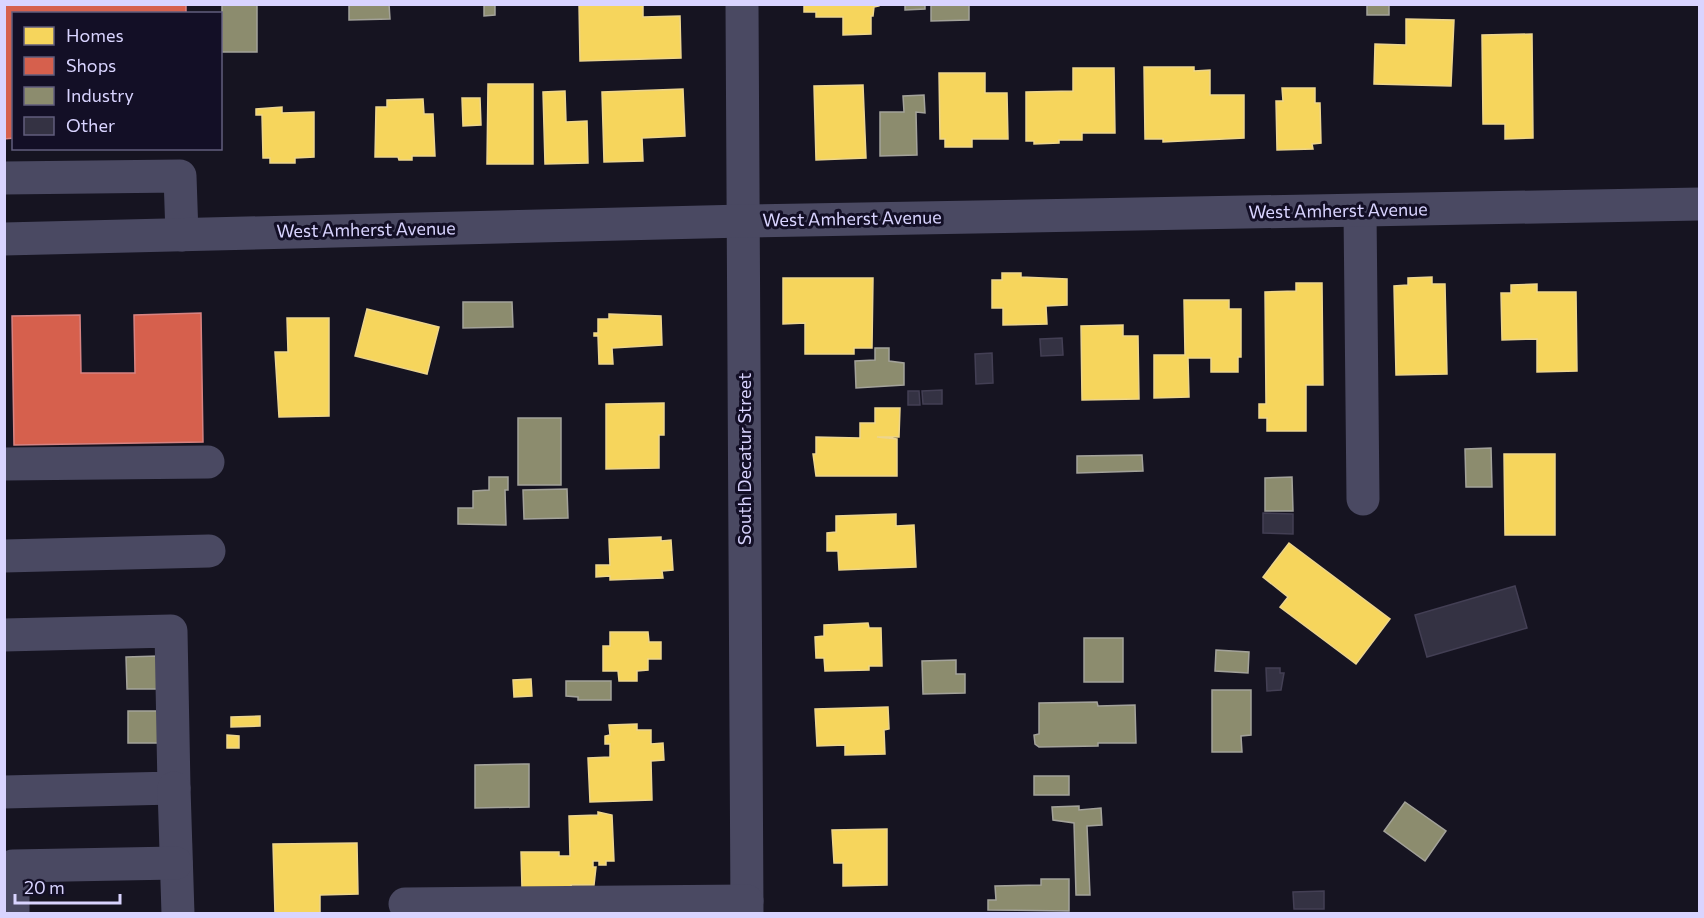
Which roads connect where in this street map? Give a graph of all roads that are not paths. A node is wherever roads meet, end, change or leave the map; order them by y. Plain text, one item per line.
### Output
1 (742, 4) edge
2 (4, 178) edge
3 (1700, 204) edge
4 (1360, 211) junction
5 (744, 221) junction
6 (182, 235) junction
7 (4, 239) edge
8 (208, 462) dead end
9 (4, 464) edge
10 (1363, 499) dead end
11 (208, 551) dead end
12 (4, 556) edge
13 (4, 635) edge
14 (174, 788) junction
15 (4, 792) edge
16 (176, 863) junction
17 (9, 866) edge
18 (405, 904) dead end
19 (747, 907) edge
20 (13, 914) edge
21 (178, 914) edge

1 - 5 street, South Decatur Street
2 - 6 street
3 - 4 street, West Amherst Avenue
4 - 5 street, West Amherst Avenue
4 - 10 street
5 - 6 street, West Amherst Avenue
5 - 19 street, South Decatur Street
6 - 7 street, West Amherst Avenue
8 - 9 street
11 - 12 street
13 - 14 street
14 - 15 street
14 - 16 street
16 - 17 street
16 - 21 street
17 - 20 street
18 - 19 street

